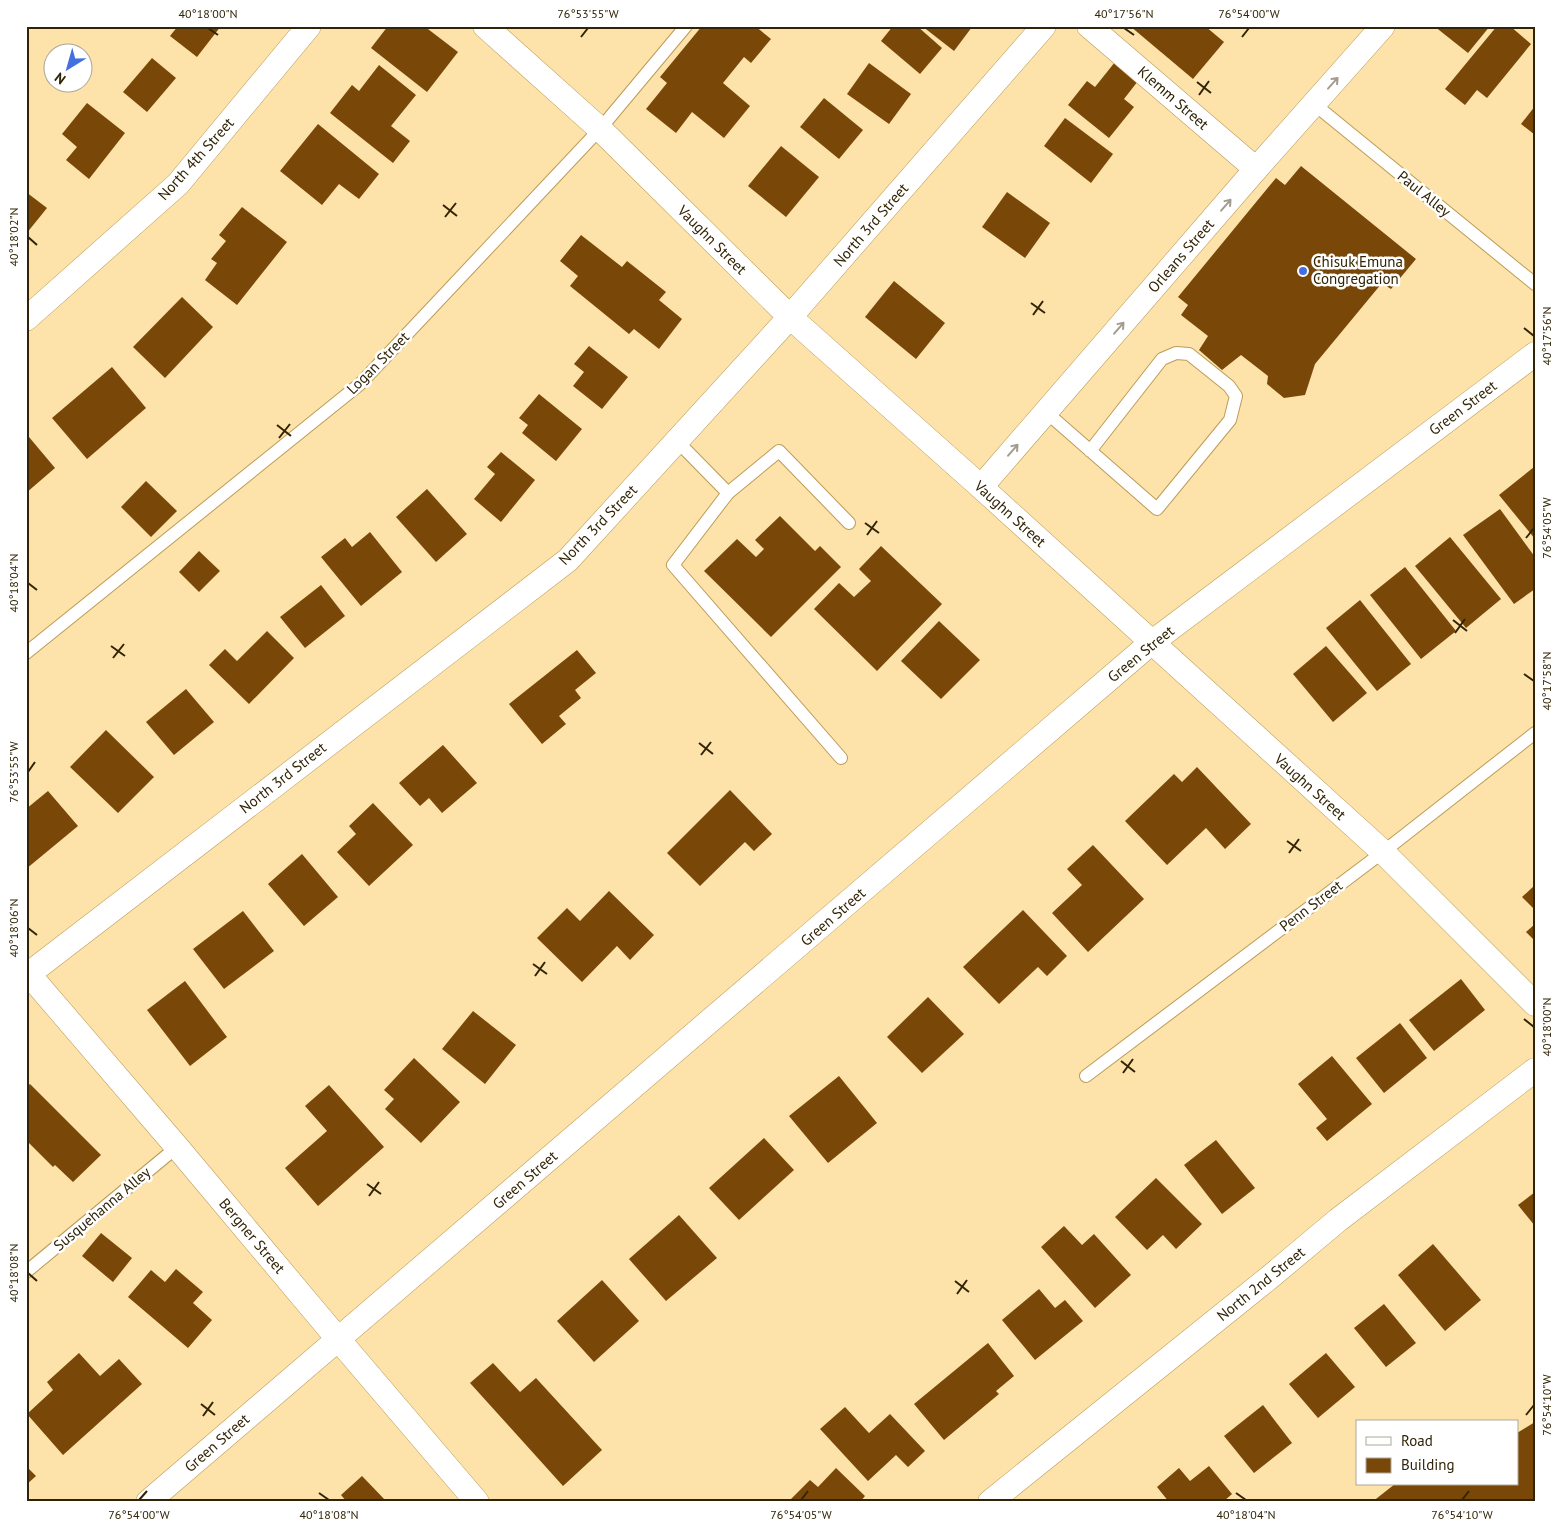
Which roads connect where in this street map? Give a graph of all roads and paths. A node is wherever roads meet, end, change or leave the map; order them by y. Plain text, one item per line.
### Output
1 (309, 26) edge
2 (484, 26) edge
3 (686, 26) edge
4 (1044, 26) edge
5 (1089, 26) edge
6 (1383, 26) edge
7 (1314, 104) junction
8 (600, 129) junction
9 (1256, 169) junction
10 (1535, 284) edge
11 (29, 312) edge
12 (790, 317) junction
13 (1535, 354) edge
14 (1046, 412) junction
15 (677, 441) junction
16 (1090, 451) junction
17 (981, 487) junction
18 (728, 494) junction
19 (848, 523) dead end
20 (1151, 644) junction
21 (26, 653) edge
22 (1535, 733) edge
23 (841, 758) dead end
24 (1383, 852) junction
25 (27, 974) edge
26 (1535, 1004) edge
27 (1535, 1070) edge
28 (1086, 1076) dead end
29 (177, 1147) junction
30 (26, 1272) edge
31 (338, 1339) junction
32 (148, 1502) edge
33 (477, 1502) edge
34 (990, 1502) edge

1 - 11 street, North 4th Street
2 - 8 street, Vaughn Street
3 - 8 lane, Logan Street
4 - 12 street, North 3rd Street
5 - 9 street, Klemm Street
7 -> 6 street, Orleans Street
7 - 9 street, Orleans Street
7 - 10 lane, Paul Alley
8 - 12 street, Vaughn Street
8 - 21 lane, Logan Street
14 -> 9 street, Orleans Street
12 - 15 street, North 3rd Street
12 - 17 street, Vaughn Street
13 - 20 street, Green Street
14 - 16 lane
17 -> 14 street, Orleans Street
15 - 18 lane
15 - 25 street, North 3rd Street
16 - 16 lane
17 - 20 street, Vaughn Street
18 - 19 lane
18 - 23 lane
20 - 24 street, Vaughn Street
20 - 31 street, Green Street
22 - 24 lane, Penn Street
24 - 26 street, Vaughn Street
24 - 28 lane, Penn Street
25 - 29 street, Bergner Street
27 - 34 street, North 2nd Street
29 - 30 lane, Susquehanna Alley
29 - 31 street, Bergner Street
31 - 32 street, Green Street
31 - 33 street, Bergner Street

